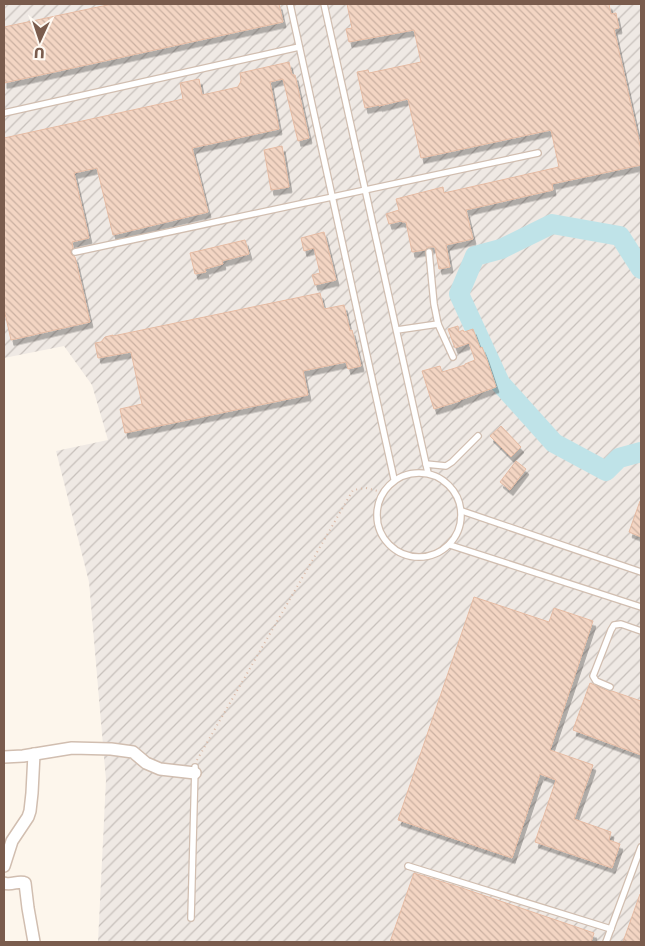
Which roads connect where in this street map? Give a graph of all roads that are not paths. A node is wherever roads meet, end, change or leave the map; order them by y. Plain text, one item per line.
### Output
1 (290, 4) edge
2 (324, 4) edge
3 (299, 47) junction
4 (4, 112) edge
5 (538, 153) dead end
6 (366, 190) junction
7 (332, 196) junction
8 (75, 252) dead end
9 (429, 252) dead end
10 (438, 324) junction
11 (397, 330) junction
12 (453, 357) dead end
13 (478, 436) dead end
14 (426, 464) junction
15 (428, 473) junction
16 (394, 480) junction
17 (462, 511) junction
18 (450, 545) junction
19 (641, 572) edge
20 (641, 607) edge
21 (641, 631) edge
22 (610, 687) dead end
23 (34, 754) junction
24 (4, 757) edge
25 (194, 770) joint
26 (641, 847) edge
27 (4, 866) edge
28 (408, 866) dead end
29 (4, 883) edge
30 (191, 918) dead end
31 (611, 929) junction
32 (34, 942) edge
33 (606, 942) edge

1 - 3 lane
2 - 6 lane
3 - 4 lane
3 - 7 lane
5 - 6 lane
6 - 7 lane
6 - 11 lane
7 - 8 lane
7 - 16 lane
9 - 10 lane
10 - 11 lane
10 - 12 lane
11 - 14 lane
13 - 14 lane
14 - 15 lane
15 - 16 lane
15 - 17 lane
16 - 18 lane
17 - 18 lane
17 - 19 lane
18 - 20 lane
21 - 22 lane
23 - 24 street
23 - 25 street
23 - 27 street
25 - 30 lane
26 - 31 lane
28 - 31 lane
29 - 32 street
31 - 33 lane

